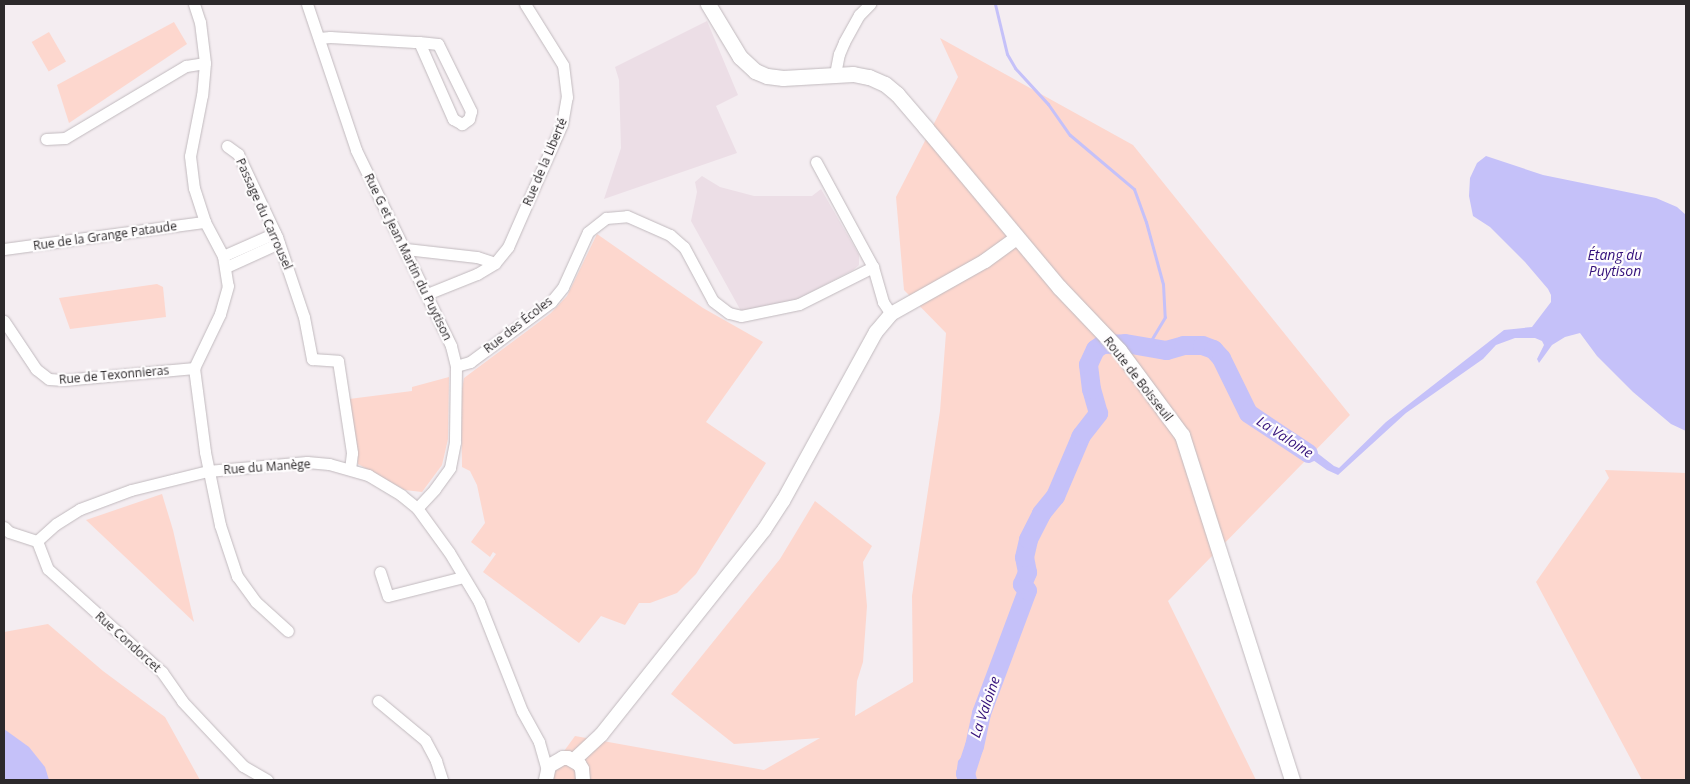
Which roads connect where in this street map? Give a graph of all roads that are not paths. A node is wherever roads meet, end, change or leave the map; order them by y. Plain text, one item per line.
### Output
1 (194, 4) edge
2 (308, 4) edge
3 (525, 4) edge
4 (708, 4) edge
5 (870, 4) edge
6 (319, 38) junction
7 (419, 42) junction
8 (205, 63) junction
9 (835, 74) junction
10 (46, 139) dead end
11 (227, 146) dead end
12 (816, 162) dead end
13 (205, 222) junction
14 (277, 238) junction
15 (1017, 238) junction
16 (4, 249) edge
17 (406, 249) junction
18 (224, 261) junction
19 (494, 263) junction
20 (873, 267) junction
21 (427, 294) junction
22 (891, 314) junction
23 (4, 321) edge
24 (456, 366) junction
25 (194, 368) junction
26 (350, 469) junction
27 (208, 471) junction
28 (417, 508) junction
29 (4, 527) edge
30 (37, 541) junction
31 (380, 572) dead end
32 (463, 577) junction
33 (288, 631) dead end
34 (378, 701) dead end
35 (602, 734) junction
36 (540, 742) junction
37 (557, 760) junction
38 (574, 760) junction
39 (547, 775) edge
40 (583, 777) edge
41 (268, 780) edge
42 (442, 780) edge
43 (1292, 780) edge

1 - 8 street
2 - 6 street, Rue G et Jean Martin du Puytison
3 - 19 street, Rue de la Liberté
4 - 9 main road, Route de Boisseuil
5 - 9 street
6 - 7 street
6 - 17 street, Rue G et Jean Martin du Puytison
7 - 7 street
8 - 10 street
8 - 13 street
9 - 15 main road, Route de Boisseuil
11 - 14 street, Passage du Carrousel
12 - 20 street
13 - 16 street, Rue de la Grange Pataude
13 - 18 street
14 - 18 street
14 - 26 street, Passage du Carrousel
15 - 22 street
15 - 43 main road, Route de Boisseuil
17 - 19 street
17 - 21 street, Rue G et Jean Martin du Puytison
18 - 25 street
19 - 21 street
20 - 22 street
20 - 24 street, Rue des Écoles
21 - 24 street, Rue G et Jean Martin du Puytison
22 - 35 street
23 - 25 street, Rue de Texonnieras
24 - 28 street, Rue G et Jean Martin du Puytison
25 - 27 street
26 - 27 street, Rue du Manège
26 - 28 street, Rue du Manège
27 - 30 street, Rue du Manège
27 - 33 street
28 - 32 street, Rue du Manège
29 - 30 street
30 - 41 street, Rue Condorcet
31 - 32 street
32 - 36 street, Rue du Manège
34 - 42 street
35 - 38 street
35 - 40 street
36 - 37 street, Rue du Manège
36 - 39 street, Rue du Manège
37 - 38 street
37 - 39 street
38 - 40 street

